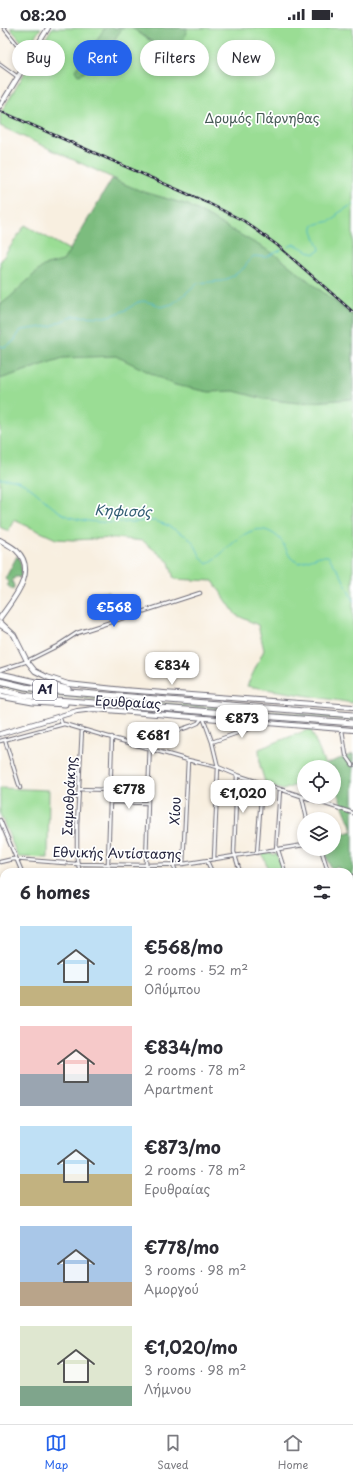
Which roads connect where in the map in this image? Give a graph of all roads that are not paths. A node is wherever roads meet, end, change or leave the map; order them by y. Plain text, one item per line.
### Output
1 (4, 28) edge
2 (48, 28) edge
3 (14, 40) edge
4 (41, 40) edge
5 (0, 64) edge
6 (18, 77) joint
7 (0, 106) edge
8 (0, 540) edge
9 (200, 593) dead end
10 (0, 618) edge
11 (0, 622) edge
12 (1, 627) edge
13 (10, 631) junction
14 (27, 661) junction
15 (0, 670) edge
16 (0, 674) edge
17 (0, 681) edge
18 (0, 690) edge
19 (91, 693) junction
20 (0, 696) edge
21 (90, 702) junction
22 (353, 708) edge
23 (353, 715) edge
24 (59, 716) junction
25 (203, 717) junction
26 (258, 722) junction
27 (62, 724) junction
28 (353, 724) edge
29 (82, 729) junction
30 (342, 729) junction
31 (353, 730) edge
32 (0, 734) edge
33 (112, 737) junction
34 (5, 740) junction
35 (150, 740) junction
36 (0, 741) edge
37 (212, 742) junction
38 (139, 745) junction
39 (149, 747) junction
40 (188, 760) junction
41 (353, 765) edge
42 (218, 767) junction
43 (238, 775) junction
44 (262, 783) junction
45 (20, 788) dead end
46 (79, 789) junction
47 (280, 789) junction
48 (110, 790) junction
49 (297, 795) edge
50 (110, 802) junction
51 (148, 803) junction
52 (325, 804) edge
53 (353, 813) edge
54 (0, 820) edge
55 (1, 824) edge
56 (297, 846) edge
57 (277, 850) junction
58 (257, 853) junction
59 (235, 856) junction
60 (324, 856) edge
61 (16, 859) junction
62 (214, 859) junction
63 (207, 861) junction
64 (0, 862) edge
65 (77, 864) junction
66 (108, 864) junction
67 (173, 864) junction
68 (183, 864) junction
69 (146, 865) junction
70 (20, 868) edge
71 (78, 868) edge
72 (146, 868) edge
73 (174, 868) edge
74 (210, 868) edge
75 (239, 868) edge
76 (284, 868) edge
77 (328, 868) dead end

1 - 3 street
2 - 4 main road
5 - 6 street
6 - 7 main road
8 - 10 main road
9 - 14 street
11 - 13 main road
12 - 13 main road
13 - 14 main road
14 - 15 street
14 - 22 main road
16 - 19 highway
17 - 19 highway, Α1
18 - 21 highway, Α1
19 - 23 highway, Α1
20 - 21 highway
21 - 28 highway, Α1
24 - 25 main road, Ερυθραίας
24 - 27 street
24 - 32 main road, Ερυθραίας
25 - 26 main road, Ερυθραίας
25 - 35 street
25 - 37 street
26 - 30 main road, Ερυθραίας
26 - 37 street
27 - 29 street
27 - 34 street
29 - 33 street
29 - 46 street, Σαμοθράκης
30 - 31 main road, Ερυθραίας
30 - 41 street
33 - 38 street
33 - 48 street
34 - 36 street
34 - 45 street
35 - 38 street
35 - 39 street
37 - 42 street
38 - 39 street
39 - 40 street
39 - 51 street
40 - 42 street
40 - 68 street, Χίου
42 - 43 street
42 - 62 street
43 - 44 street
43 - 59 street
44 - 47 street
44 - 58 street
46 - 48 street
46 - 65 street, Σαμοθράκης
47 - 49 street
47 - 57 street
48 - 50 street
50 - 51 street
50 - 66 street
51 - 69 street
52 - 53 street
54 - 55 street
55 - 61 street
56 - 57 street, Εθνικής Αντίστασης
57 - 58 street, Εθνικής Αντίστασης
57 - 76 street
58 - 59 street, Εθνικής Αντίστασης
59 - 62 street, Εθνικής Αντίστασης
59 - 75 street
60 - 77 street
61 - 64 street, Εθνικής Αντίστασης
61 - 65 street, Εθνικής Αντίστασης
61 - 70 street
62 - 63 street, Εθνικής Αντίστασης
63 - 68 street, Εθνικής Αντίστασης
63 - 74 street
65 - 66 street, Εθνικής Αντίστασης
65 - 71 street
66 - 69 street, Εθνικής Αντίστασης
67 - 68 street, Εθνικής Αντίστασης
67 - 69 street, Εθνικής Αντίστασης
67 - 73 street
69 - 72 street

